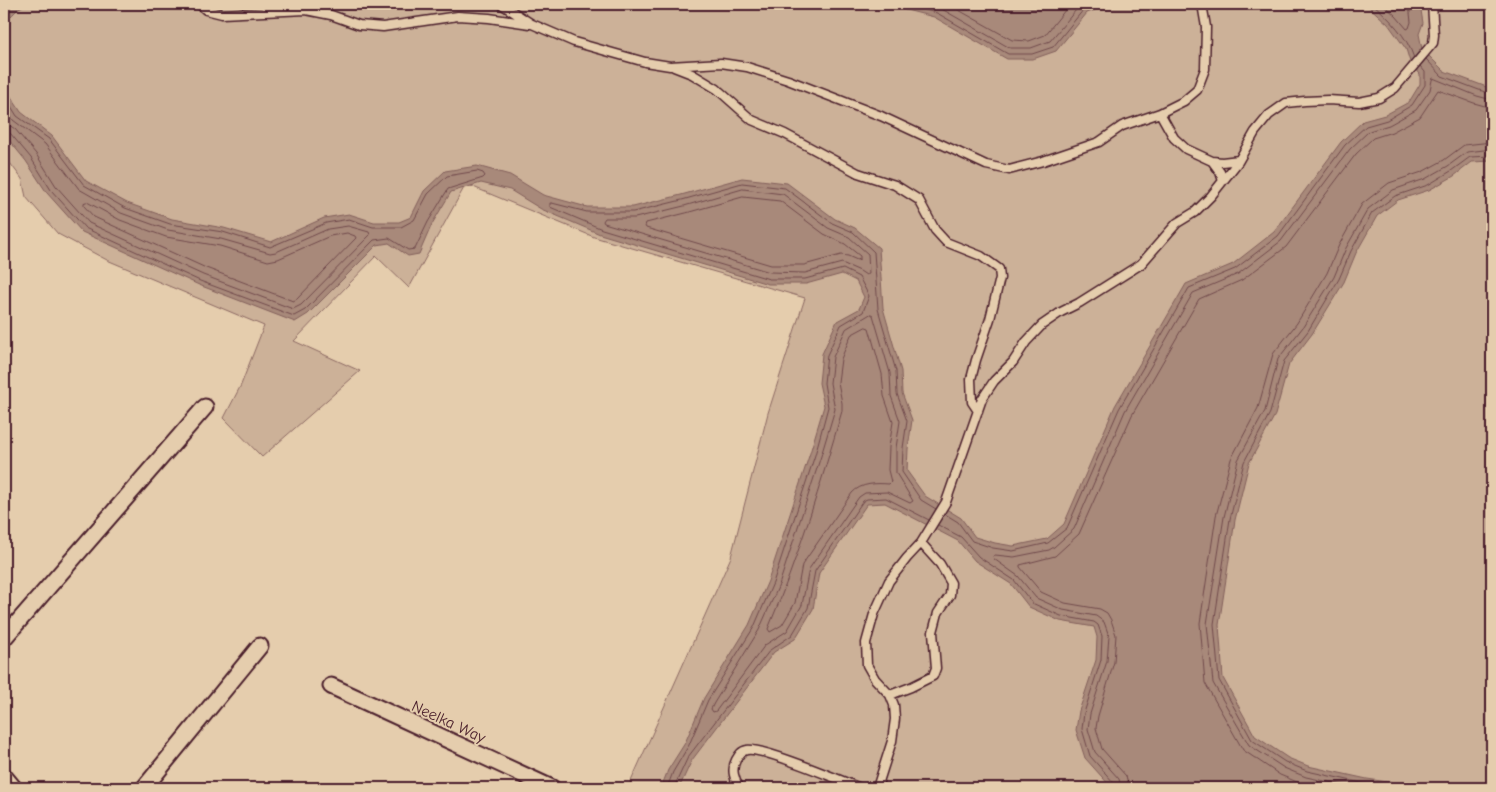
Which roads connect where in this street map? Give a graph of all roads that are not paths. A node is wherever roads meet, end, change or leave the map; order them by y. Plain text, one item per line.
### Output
1 (199, 4) edge
2 (500, 4) edge
3 (1202, 4) edge
4 (1432, 4) edge
5 (532, 24) junction
6 (670, 66) junction
7 (1160, 113) junction
8 (1239, 160) junction
9 (1212, 161) junction
10 (1223, 181) junction
11 (205, 407) dead end
12 (978, 411) junction
13 (921, 544) junction
14 (4, 638) edge
15 (260, 646) dead end
16 (331, 686) dead end
17 (890, 695) junction
18 (4, 776) edge
19 (14, 788) edge
20 (144, 788) edge
21 (552, 788) edge
22 (740, 788) edge
23 (860, 788) edge
24 (877, 788) edge

1 - 5 lane
2 - 5 lane
3 - 7 lane
4 - 8 lane
5 - 6 lane
6 - 7 lane
6 - 12 lane
7 - 9 lane
8 - 9 lane
8 - 10 lane
9 - 10 lane
10 - 12 lane
11 - 14 street
12 - 13 lane
13 - 17 lane
13 - 17 lane
15 - 20 street
16 - 21 street, Neelka Way
17 - 24 lane
18 - 19 street
22 - 23 lane

